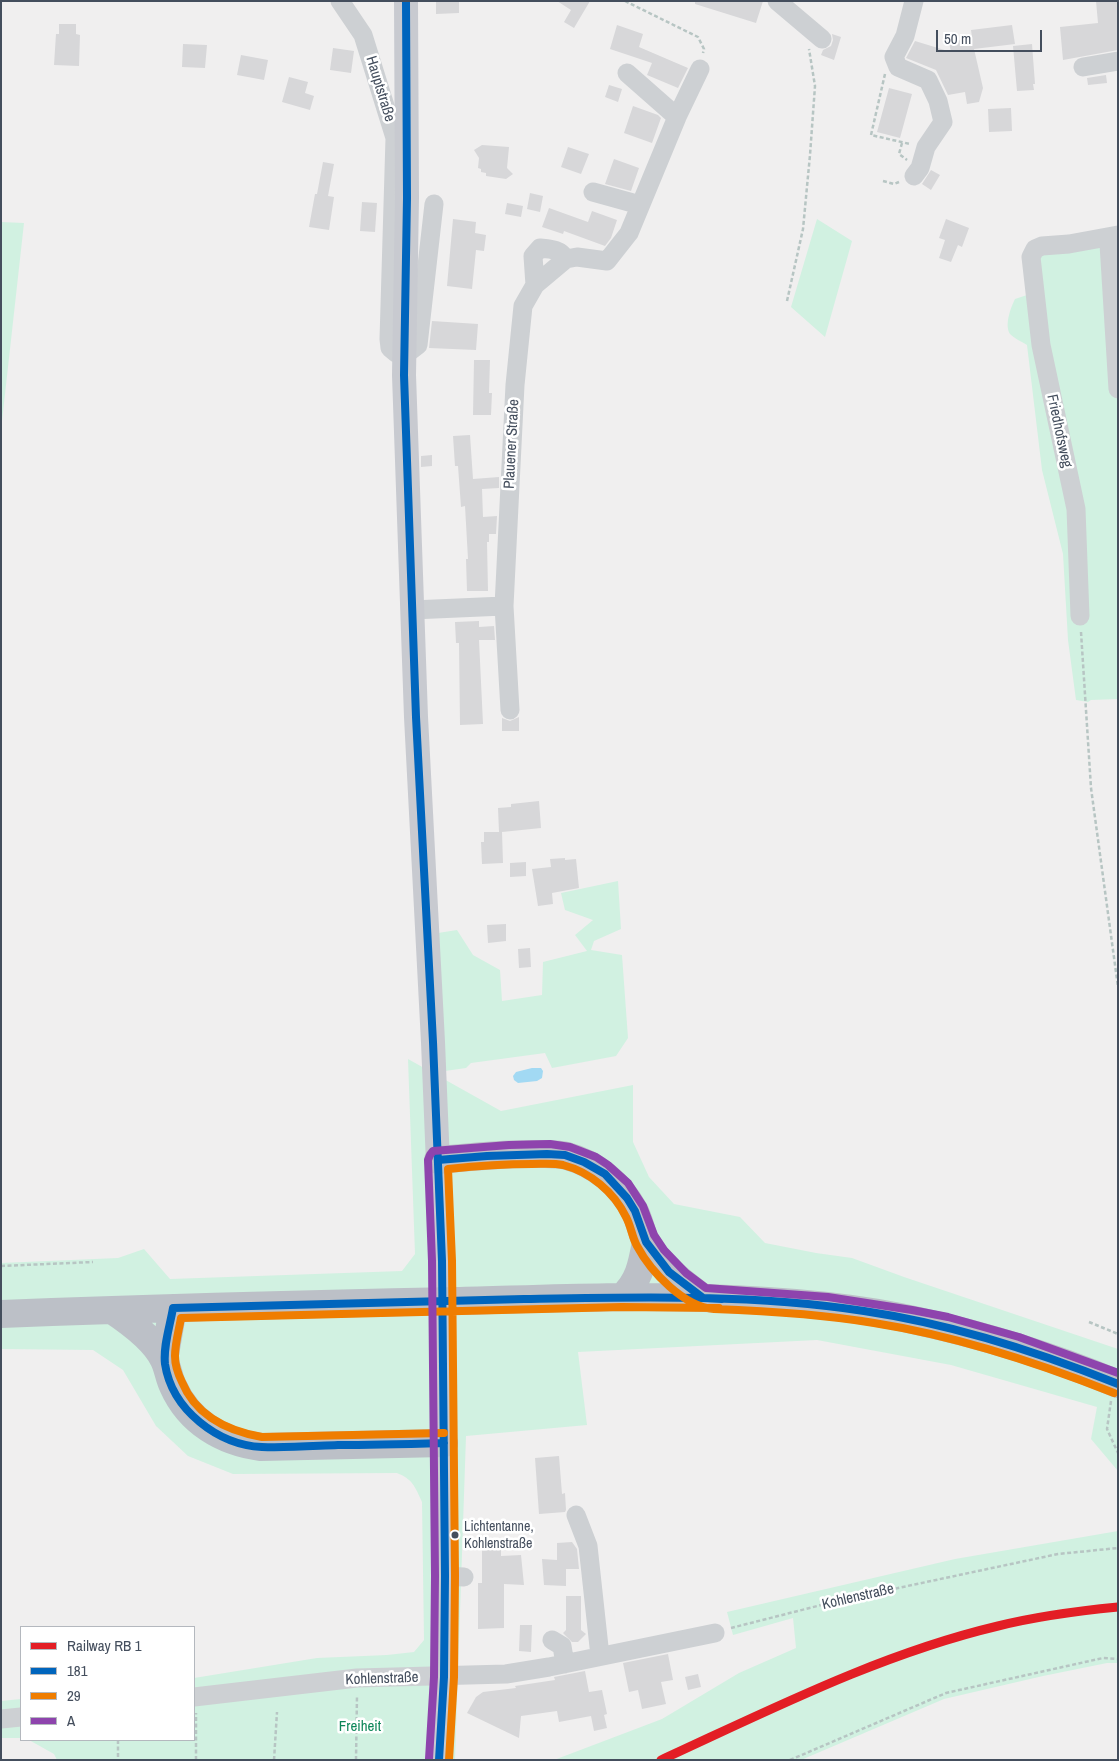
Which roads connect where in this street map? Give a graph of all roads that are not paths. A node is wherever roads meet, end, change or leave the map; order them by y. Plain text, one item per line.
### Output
1 (340, 1) edge
2 (406, 1) edge
3 (777, 1) edge
4 (914, 1) edge
5 (822, 39) dead end
6 (1118, 61) edge
7 (1083, 67) dead end
8 (700, 69) road end
9 (627, 73) dead end
10 (677, 116) junction
11 (914, 176) dead end
12 (594, 192) dead end
13 (434, 204) dead end
14 (640, 205) junction
15 (1114, 236) edge
16 (404, 356) junction
17 (1118, 389) edge
18 (504, 606) junction
19 (412, 610) junction
20 (1080, 616) road end
21 (510, 710) dead end
22 (438, 1160) junction
23 (646, 1242) junction
24 (622, 1297) junction
25 (703, 1298) junction
26 (173, 1308) junction
27 (112, 1310) junction
28 (1, 1314) edge
29 (164, 1360) junction
30 (1115, 1391) edge
31 (444, 1443) junction
32 (576, 1515) dead end
33 (715, 1633) road end
34 (552, 1640) dead end
35 (600, 1656) junction
36 (565, 1664) junction
37 (444, 1677) junction
38 (195, 1697) edge
39 (20, 1717) edge
40 (1, 1719) edge
41 (439, 1760) edge

1 - 16 street, Hauptstraße
2 - 16 main road
3 - 5 street
4 - 11 street
6 - 7 street
8 - 10 street, Plauener Straße
9 - 10 street
10 - 14 street, Plauener Straße
12 - 14 street
13 - 16 street
14 - 18 street, Plauener Straße
15 - 17 street
15 - 20 street, Friedhofsweg
16 - 19 main road
18 - 19 street
18 - 21 street, Plauener Straße
19 - 22 main road
22 - 23 highway
22 - 31 main road
23 - 24 highway
23 - 25 highway
24 - 25 highway
24 - 26 highway
25 - 30 highway
26 - 27 highway
26 - 29 highway
27 - 28 highway
27 - 29 highway
29 - 31 highway
31 - 37 main road
32 - 35 street
33 - 35 street, Kohlenstraße
34 - 36 street
35 - 36 street, Kohlenstraße
36 - 37 street, Kohlenstraße
37 - 38 street, Kohlenstraße
37 - 41 main road
39 - 40 street

